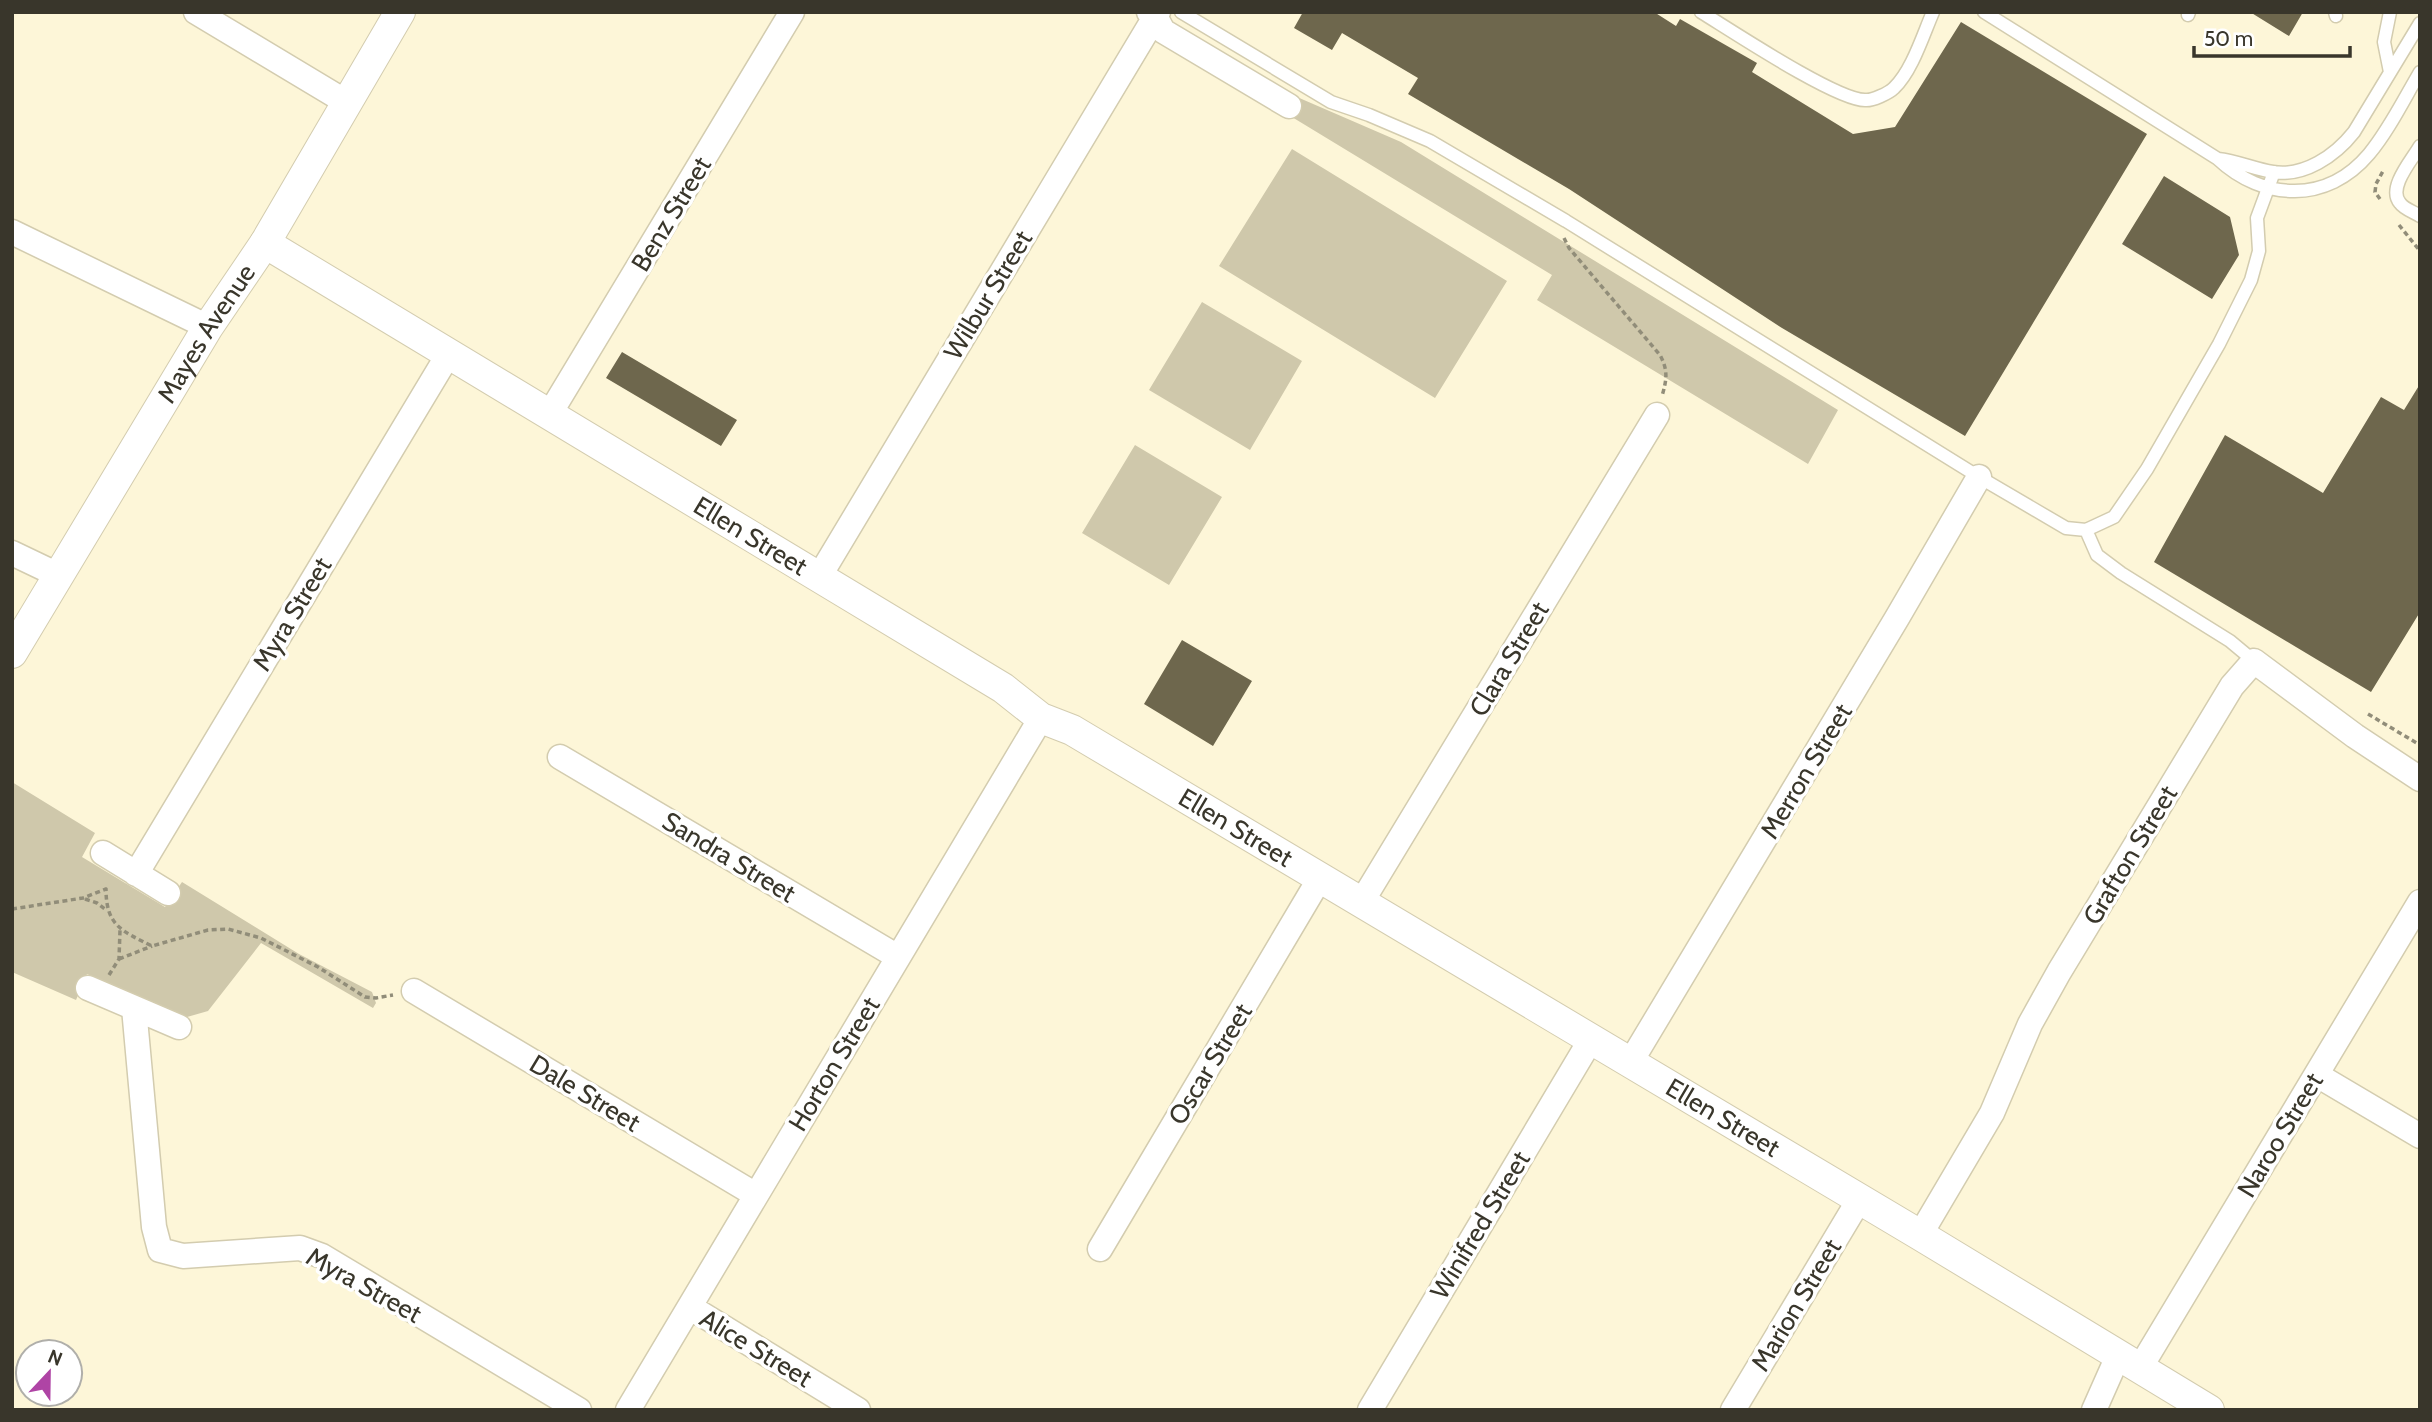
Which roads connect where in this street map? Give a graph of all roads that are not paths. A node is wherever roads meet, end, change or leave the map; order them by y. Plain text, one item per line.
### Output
1 (196, 12) edge
2 (400, 12) edge
3 (792, 12) edge
4 (1181, 12) edge
5 (1701, 12) edge
6 (1933, 12) edge
7 (1984, 12) edge
8 (2390, 12) edge
9 (1157, 13) edge
10 (2420, 23) edge
11 (2390, 72) junction
12 (2419, 73) edge
13 (346, 102) junction
14 (1289, 106) dead end
15 (2420, 146) edge
16 (2218, 159) junction
17 (2274, 172) junction
18 (2268, 189) junction
19 (2420, 216) edge
20 (12, 232) edge
21 (265, 243) junction
22 (208, 327) junction
23 (448, 355) junction
24 (549, 415) junction
25 (1657, 415) road end
26 (1979, 477) junction
27 (2086, 530) junction
28 (12, 553) edge
29 (58, 575) junction
30 (819, 577) junction
31 (12, 653) edge
32 (2254, 661) junction
33 (1041, 718) junction
34 (560, 757) dead end
35 (2420, 779) edge
36 (103, 853) dead end
37 (136, 874) junction
38 (1320, 878) junction
39 (168, 893) dead end
40 (1361, 902) junction
41 (2420, 902) edge
42 (898, 957) junction
43 (94, 991) road end
44 (414, 991) road end
45 (134, 1007) junction
46 (179, 1027) dead end
47 (1590, 1041) junction
48 (1630, 1063) junction
49 (2317, 1074) junction
50 (2420, 1136) edge
51 (756, 1195) junction
52 (1859, 1200) junction
53 (1920, 1235) junction
54 (1100, 1249) dead end
55 (691, 1307) junction
56 (2129, 1362) junction
57 (579, 1410) edge
58 (628, 1410) edge
59 (858, 1410) edge
60 (1370, 1410) edge
61 (1733, 1410) edge
62 (2094, 1410) edge
63 (2209, 1410) edge

1 - 13 street
2 - 13 street, Mayes Avenue
3 - 24 street, Benz Street
4 - 26 lane
5 - 6 lane
7 - 16 lane
8 - 11 lane
9 - 14 street
9 - 30 street, Wilbur Street
10 - 11 lane
11 - 17 lane
12 - 18 lane
13 - 21 street, Mayes Avenue
15 - 19 lane
16 - 17 lane
16 - 18 lane
17 - 18 lane
18 - 27 lane
20 - 22 street
21 - 22 street, Mayes Avenue
21 - 23 street, Ellen Street
22 - 29 street, Mayes Avenue
23 - 24 street, Ellen Street
23 - 37 street, Myra Street
24 - 30 street, Ellen Street
25 - 40 street, Clara Street
26 - 27 lane
26 - 48 street, Merron Street
27 - 32 lane
28 - 29 street
29 - 31 street, Mayes Avenue
30 - 33 street, Ellen Street
32 - 35 street
32 - 53 street, Grafton Street
33 - 38 street, Ellen Street
33 - 42 street, Horton Street
34 - 42 street, Sandra Street
36 - 37 street
37 - 39 street
38 - 40 street, Ellen Street
38 - 54 street, Oscar Street
40 - 47 street, Ellen Street
41 - 49 street, Naroo Street
42 - 51 street, Horton Street
43 - 45 street
44 - 51 street, Dale Street
45 - 46 street
45 - 57 street, Myra Street
47 - 48 street, Ellen Street
47 - 60 street, Winifred Street
48 - 52 street, Ellen Street
49 - 50 street
49 - 56 street, Naroo Street
51 - 55 street, Horton Street
52 - 53 street, Ellen Street
52 - 61 street, Marion Street
53 - 56 street, Ellen Street
55 - 58 street, Horton Street
55 - 59 street, Alice Street
56 - 62 street, Naroo Street
56 - 63 street, Ellen Street

